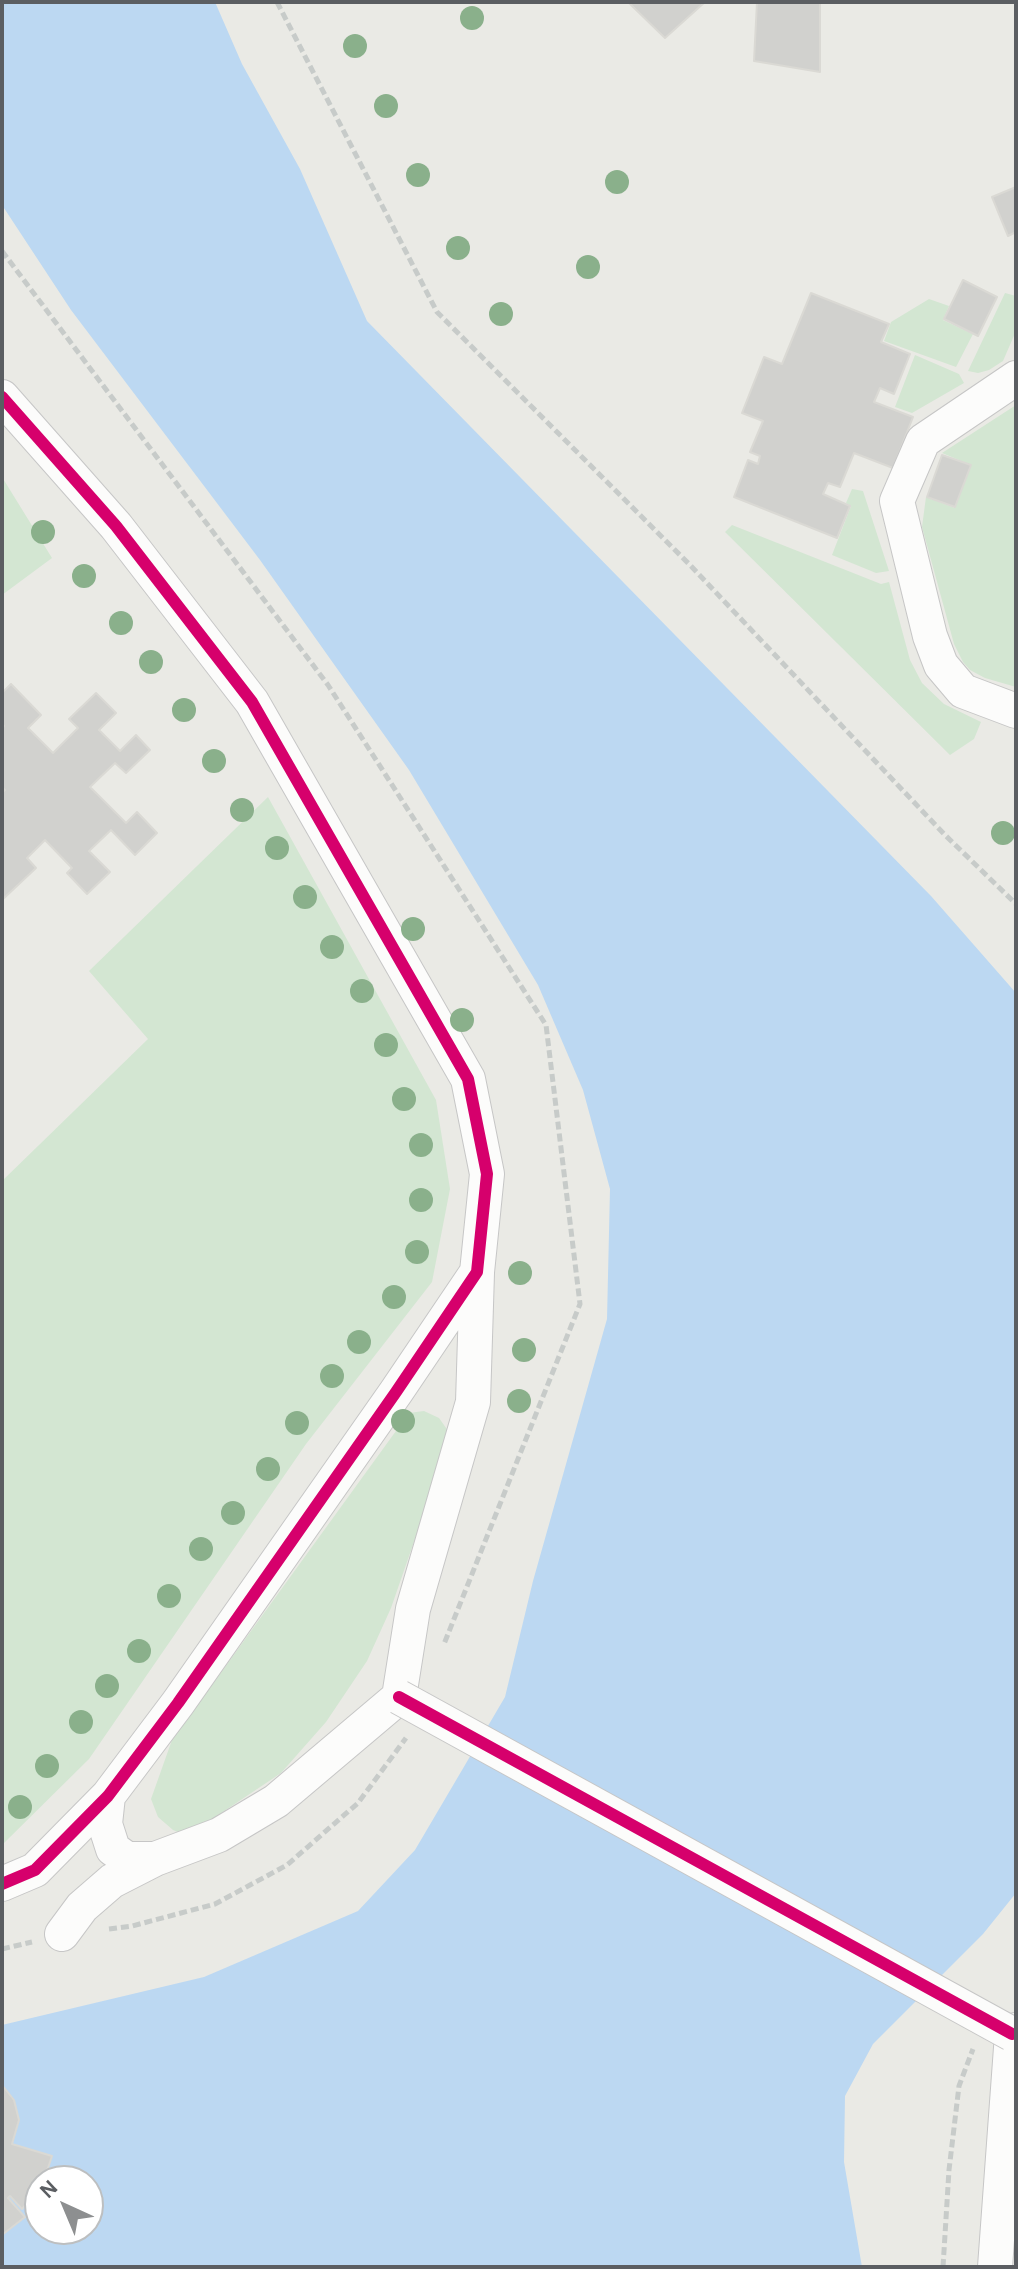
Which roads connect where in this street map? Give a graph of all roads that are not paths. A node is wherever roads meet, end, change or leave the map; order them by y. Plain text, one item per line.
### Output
1 (1016, 378) edge
2 (2, 397) edge
3 (1016, 711) edge
4 (477, 1272) junction
5 (405, 1711) junction
6 (108, 1796) junction
7 (155, 1859) junction
8 (2, 1884) edge
9 (62, 1934) road end
10 (1014, 2032) edge
11 (995, 2267) edge

1 - 3 street
2 - 4 street
4 - 5 street
4 - 6 street
5 - 7 street
5 - 10 street, bridge
6 - 7 street
6 - 8 street
7 - 9 street
10 - 11 street

